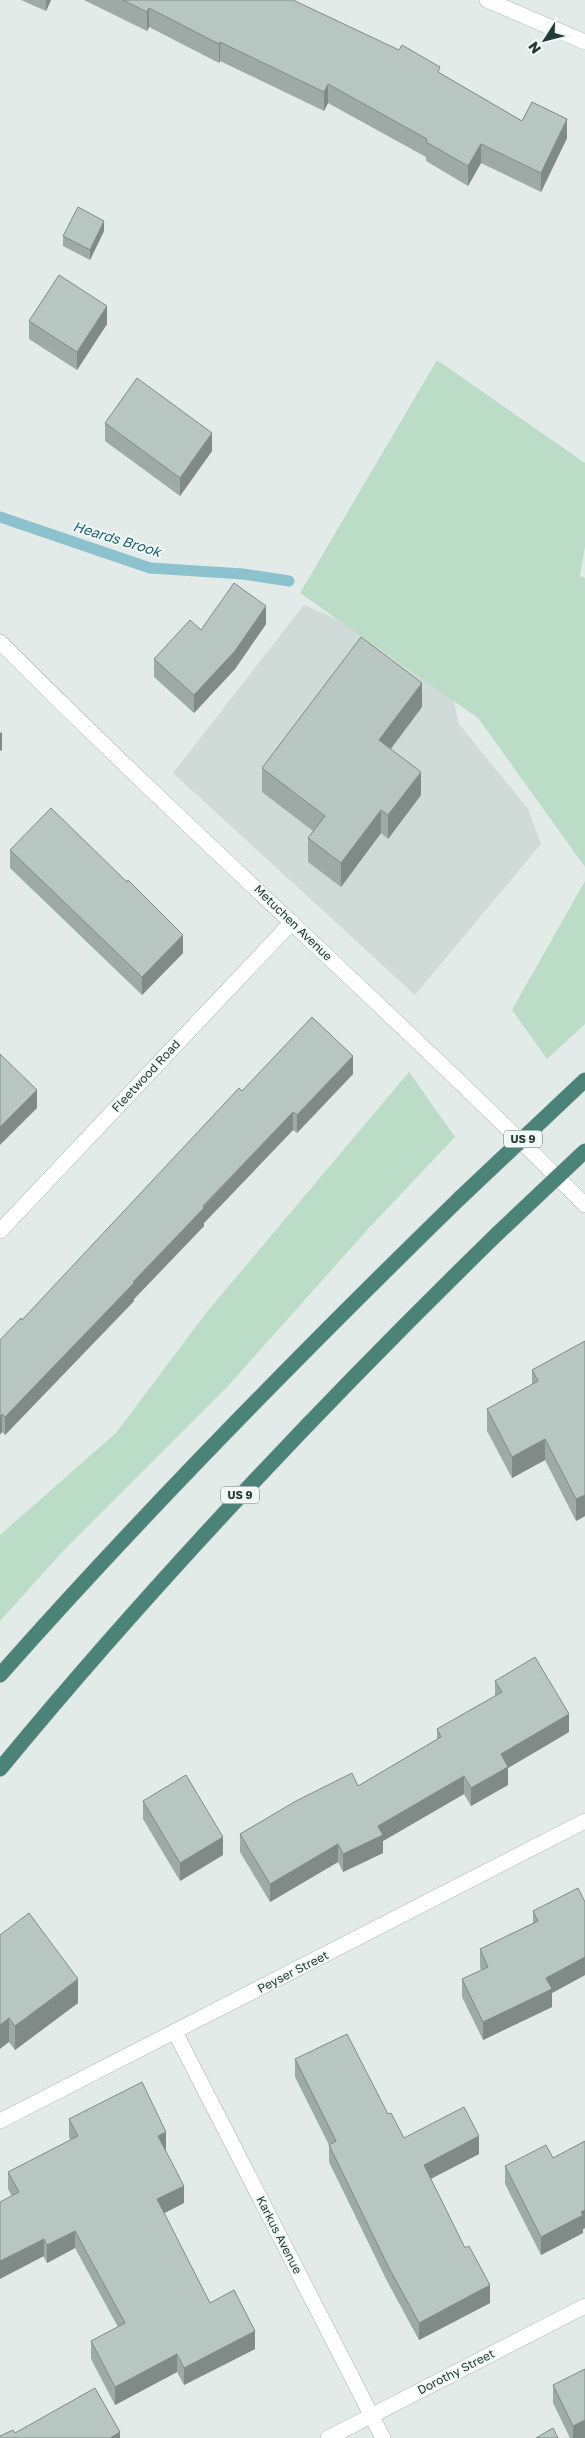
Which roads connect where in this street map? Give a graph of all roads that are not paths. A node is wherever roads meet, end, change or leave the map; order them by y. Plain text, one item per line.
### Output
1 (488, 0) edge
2 (585, 42) edge
3 (0, 642) edge
4 (292, 922) junction
5 (585, 1080) edge
6 (585, 1151) edge
7 (585, 1205) edge
8 (0, 1231) edge
9 (0, 1676) edge
10 (0, 1769) edge
11 (585, 1821) edge
12 (175, 2032) junction
13 (0, 2122) edge
14 (585, 2306) edge
15 (371, 2416) junction
16 (328, 2438) edge
17 (382, 2438) edge

1 - 2 street
3 - 4 street, Metuchen Avenue
4 - 7 street, Metuchen Avenue
4 - 8 street, Fleetwood Road
5 - 9 highway, US 9, bridge
6 - 10 highway, US 9, bridge
11 - 12 street, Peyser Street
12 - 13 street, Peyser Street
12 - 15 street, Karkus Avenue
14 - 15 street, Dorothy Street
15 - 16 street, Dorothy Street
15 - 17 street, Karkus Avenue

